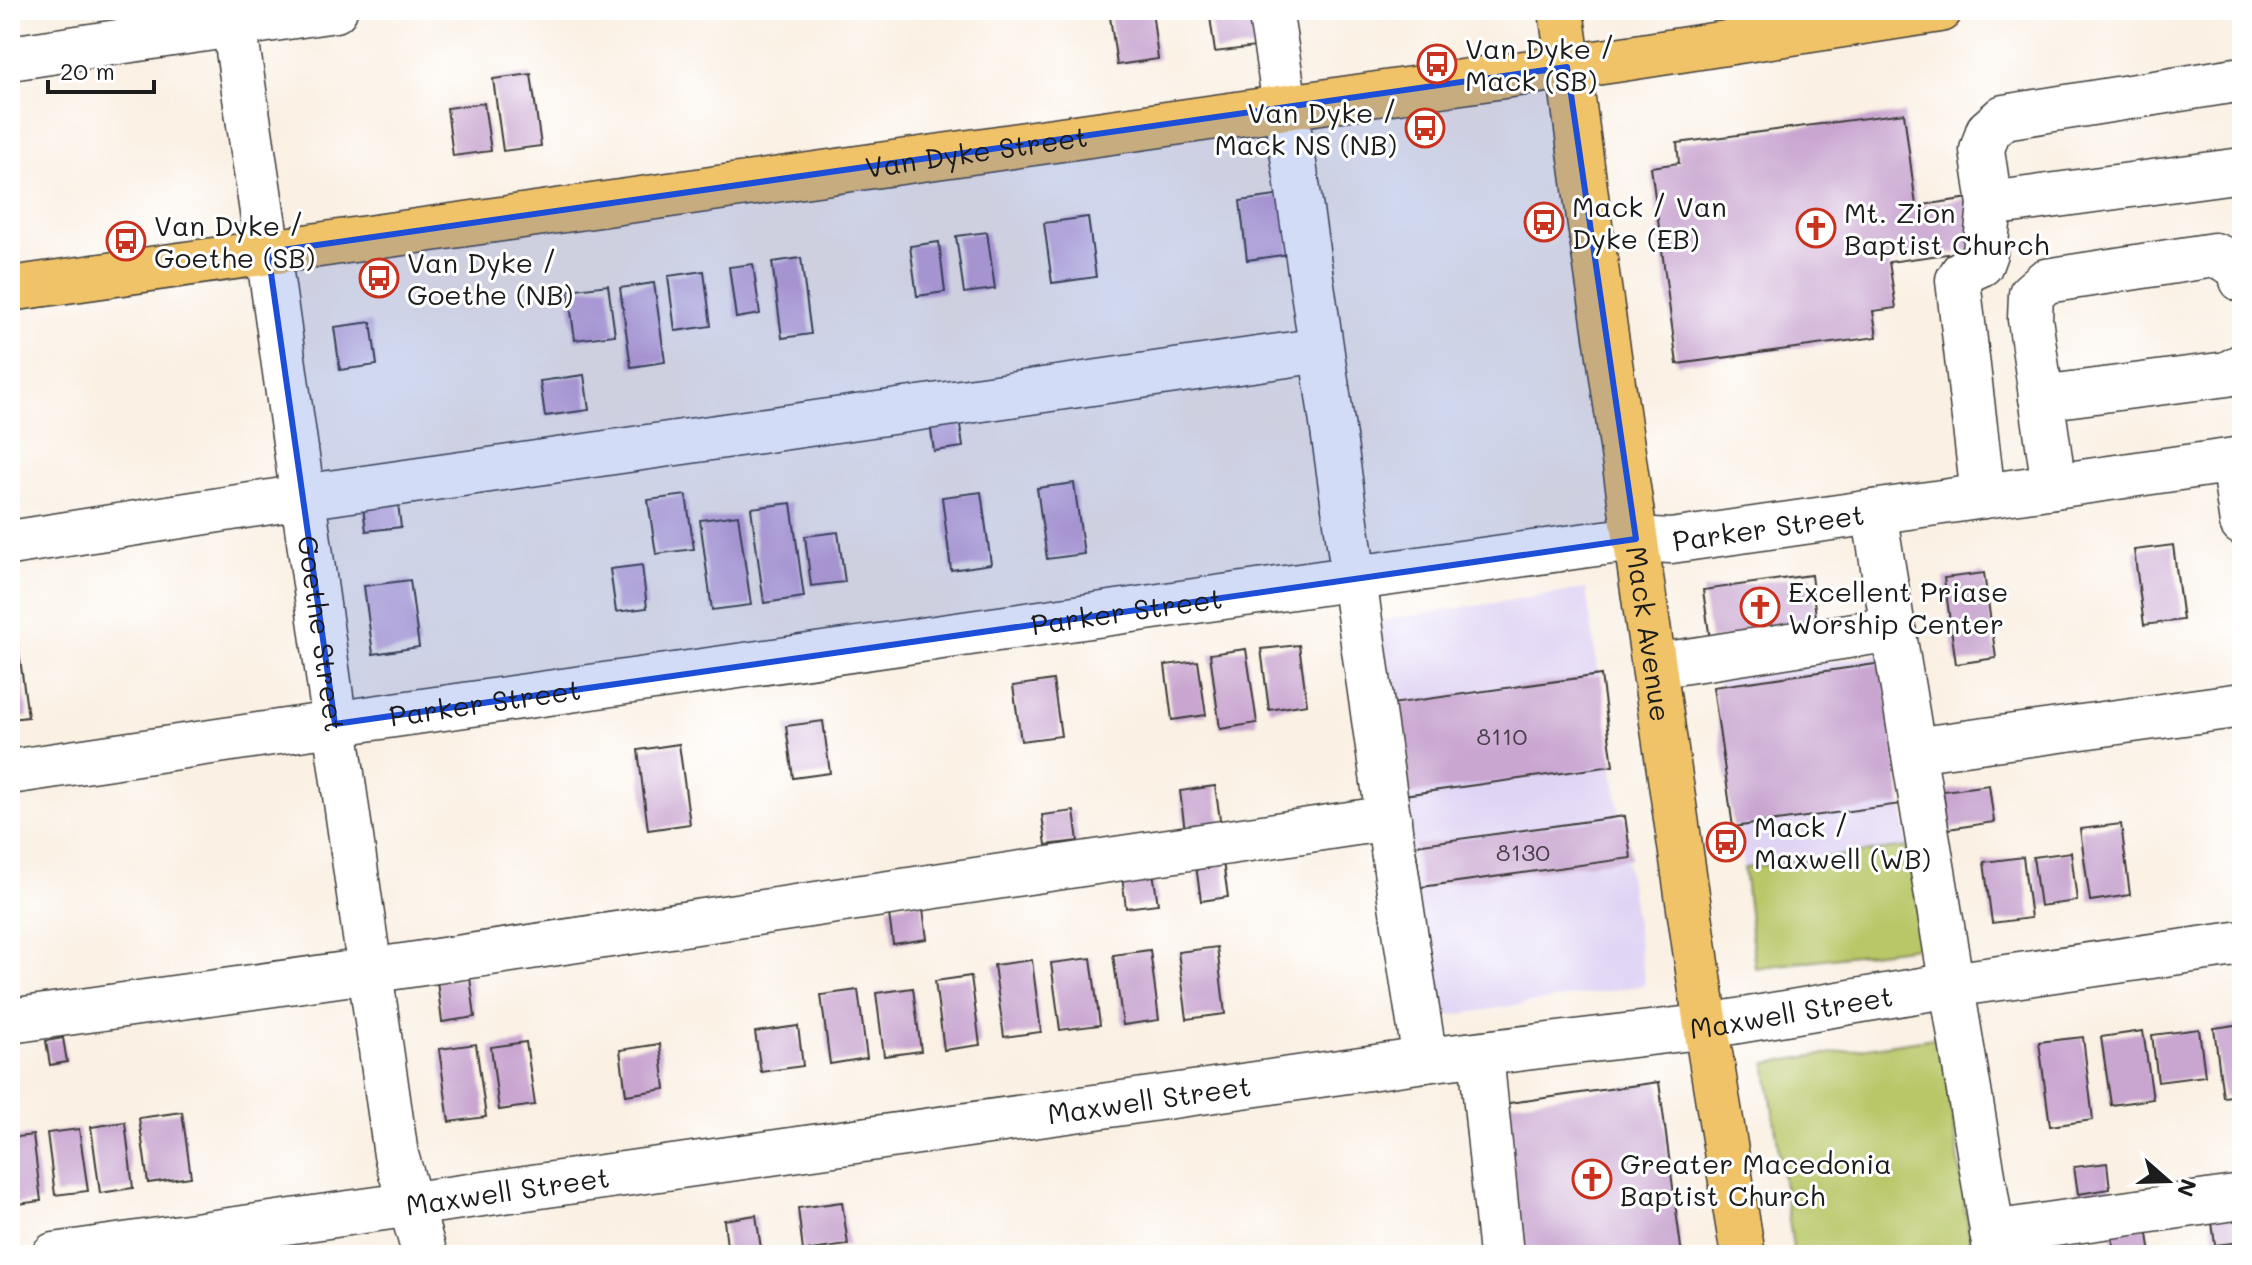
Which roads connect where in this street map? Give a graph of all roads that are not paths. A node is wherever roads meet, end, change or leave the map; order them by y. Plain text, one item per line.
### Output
1 (335, 10) edge
2 (1270, 10) edge
3 (1561, 10) edge
4 (1940, 10) edge
5 (233, 18) edge
6 (1798, 21) edge
7 (10, 58) edge
8 (1567, 67) junction
9 (2242, 79) edge
10 (1286, 106) junction
11 (2242, 170) edge
12 (1990, 204) junction
13 (268, 252) junction
14 (2242, 280) edge
15 (10, 289) edge
16 (1321, 350) junction
17 (2242, 366) edge
18 (2041, 398) junction
19 (2238, 460) edge
20 (2054, 486) junction
21 (1983, 496) junction
22 (302, 497) junction
23 (1874, 512) junction
24 (2242, 523) edge
25 (1636, 539) junction
26 (10, 543) edge
27 (1353, 579) junction
28 (1893, 629) junction
29 (1655, 666) junction
30 (2242, 705) edge
31 (335, 724) junction
32 (1913, 750) junction
33 (10, 772) edge
34 (1389, 818) junction
35 (2242, 943) edge
36 (370, 971) junction
37 (1951, 985) junction
38 (10, 1021) edge
39 (1708, 1026) junction
40 (1481, 1054) junction
41 (1425, 1060) junction
42 (2242, 1197) edge
43 (410, 1204) junction
44 (1994, 1244) edge
45 (54, 1255) edge
46 (425, 1255) edge
47 (1501, 1255) edge
48 (1743, 1255) edge

1 - 5 street
2 - 10 street
3 - 8 main road, Mack Avenue
4 - 6 main road, Van Dyke Street
5 - 7 street
5 - 13 street, Goethe Street
6 - 8 main road, Van Dyke Street
8 - 10 main road, Van Dyke Street
8 - 25 main road, Mack Avenue
9 - 12 street
10 - 13 main road, Van Dyke Street
10 - 16 street
11 - 12 street
12 - 21 street
13 - 15 main road, Van Dyke Street
13 - 22 street, Goethe Street
14 - 18 street
16 - 22 street
16 - 27 street
17 - 18 street
18 - 20 street
19 - 20 street, Parker Street
19 - 24 street
20 - 21 street, Parker Street
21 - 23 street, Parker Street
22 - 26 street
22 - 31 street, Goethe Street
23 - 25 street, Parker Street
23 - 28 street
25 - 27 street, Parker Street
25 - 29 main road, Mack Avenue
27 - 31 street, Parker Street
27 - 34 street
28 - 29 street
28 - 32 street
29 - 39 main road, Mack Avenue
30 - 32 street
31 - 33 street, Parker Street
31 - 36 street, Goethe Street
32 - 37 street
34 - 36 street
34 - 41 street
35 - 37 street, Maxwell Street
36 - 38 street
36 - 43 street, Goethe Street
37 - 39 street, Maxwell Street
37 - 44 street
39 - 40 street, Maxwell Street
39 - 48 main road, Mack Avenue
40 - 41 street, Maxwell Street
40 - 47 street
41 - 43 street, Maxwell Street
42 - 44 street
43 - 45 street, Maxwell Street
43 - 46 street, Goethe Street

